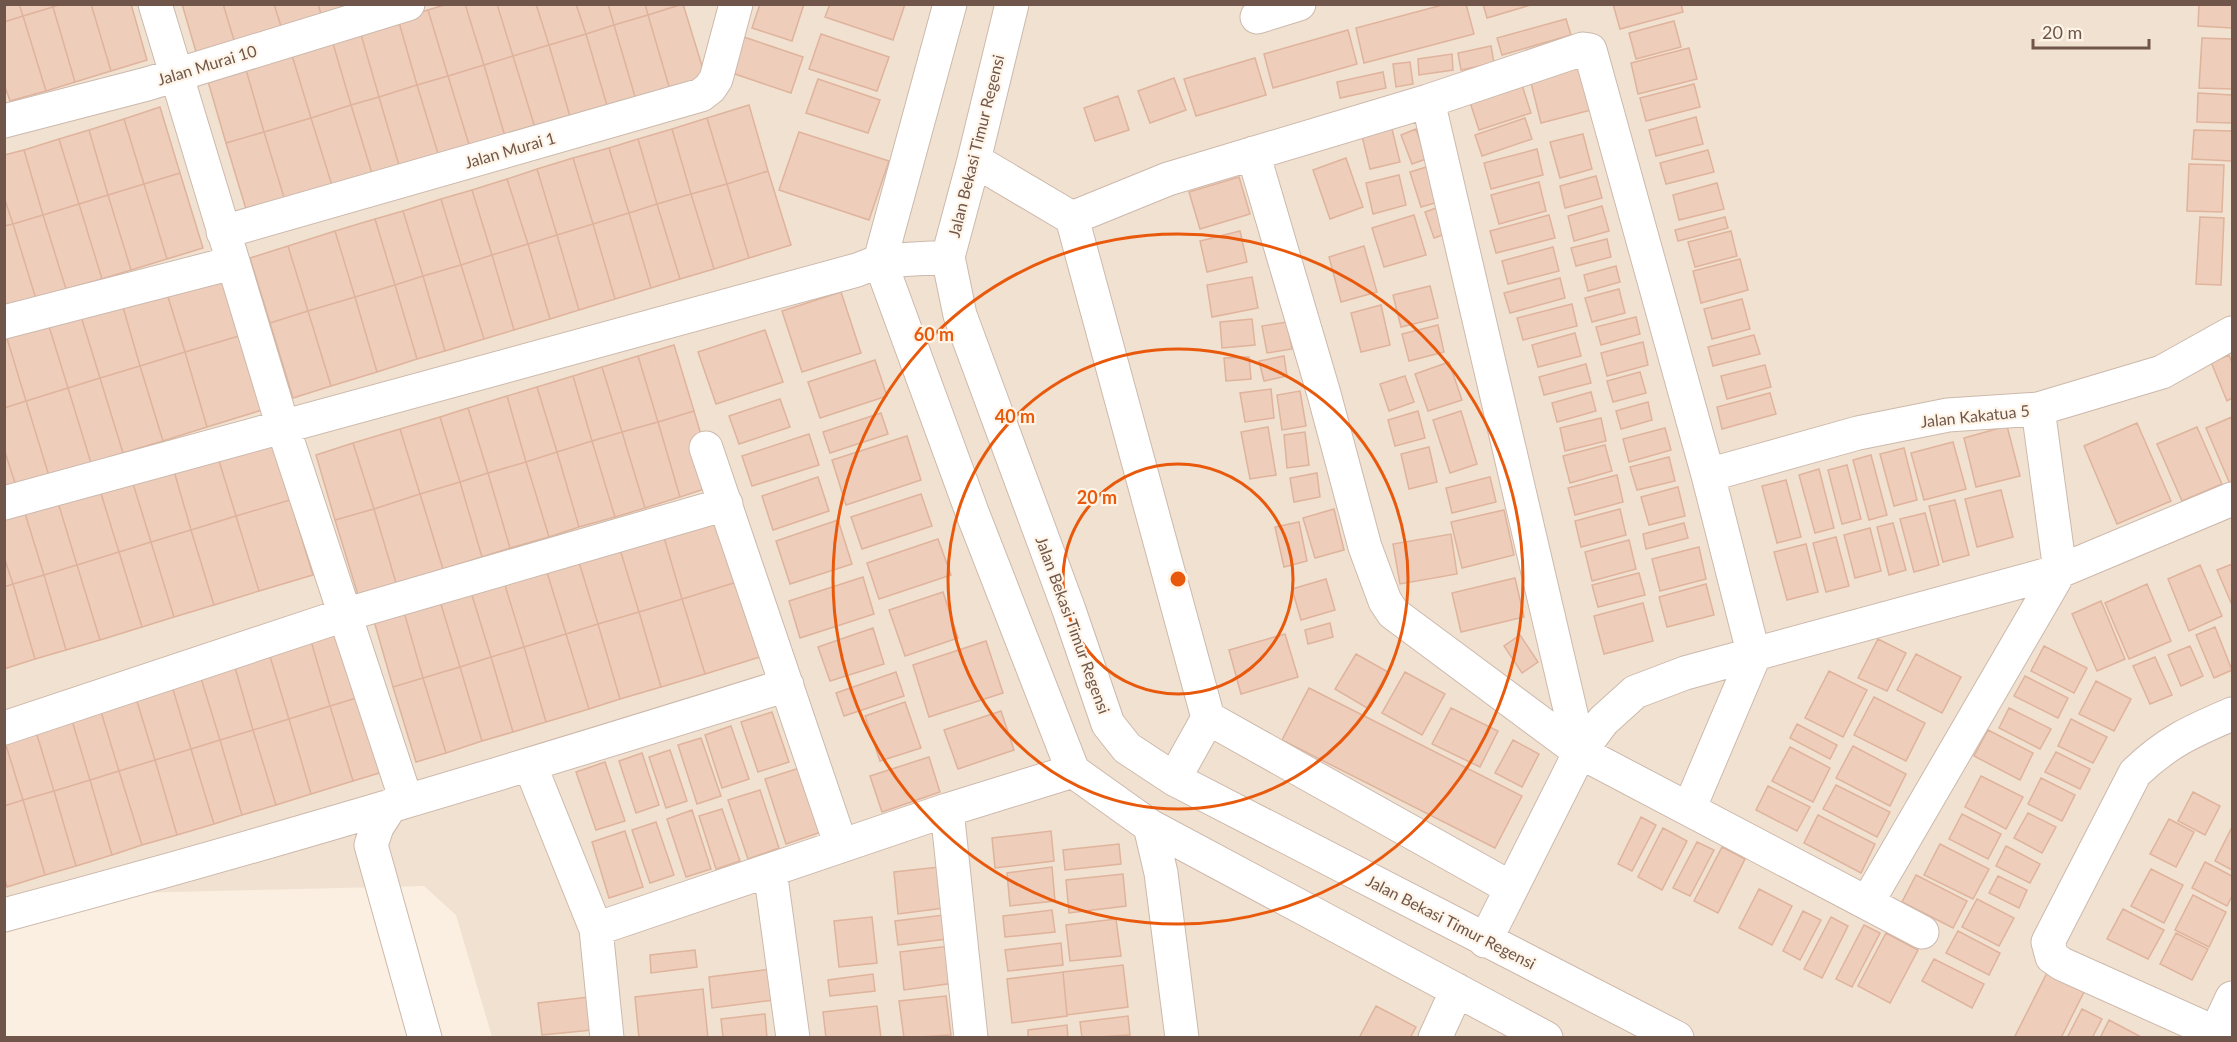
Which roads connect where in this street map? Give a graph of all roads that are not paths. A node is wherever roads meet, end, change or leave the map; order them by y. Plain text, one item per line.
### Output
1 (155, 4) edge
2 (408, 4) edge
3 (736, 4) edge
4 (950, 4) edge
5 (1011, 4) edge
6 (1299, 4) edge
7 (1257, 16) dead end
8 (176, 75) junction
9 (1428, 101) junction
10 (4, 121) edge
11 (1253, 153) junction
12 (974, 160) junction
13 (1072, 218) junction
14 (223, 232) junction
15 (948, 257) junction
16 (880, 261) junction
17 (232, 263) junction
18 (4, 322) edge
19 (2232, 333) edge
20 (2038, 410) junction
21 (283, 427) junction
22 (706, 448) dead end
23 (1708, 475) junction
24 (2232, 499) edge
25 (4, 503) edge
26 (726, 504) junction
27 (2060, 571) junction
28 (344, 615) junction
29 (1754, 656) junction
30 (787, 685) junction
31 (2232, 714) edge
32 (1208, 718) junction
33 (4, 728) edge
34 (1580, 752) junction
35 (530, 765) junction
36 (1073, 771) junction
37 (1174, 779) junction
38 (398, 803) junction
39 (1689, 809) junction
40 (947, 810) junction
41 (1150, 826) junction
42 (841, 846) junction
43 (770, 870) junction
44 (1511, 888) junction
45 (1867, 903) junction
46 (4, 915) edge
47 (596, 929) junction
48 (1922, 932) dead end
49 (1485, 941) junction
50 (1457, 990) junction
51 (2232, 998) edge
52 (2221, 1035) edge
53 (425, 1038) edge
54 (607, 1038) edge
55 (793, 1038) edge
56 (971, 1038) edge
57 (1182, 1038) edge
58 (1435, 1038) edge
59 (1546, 1038) edge
60 (1677, 1038) edge

1 - 8 street
2 - 8 street, Jalan Murai 10
3 - 14 street, Jalan Murai 1
4 - 16 street
5 - 12 street, Jalan Bekasi Timur Regensi
6 - 7 street
8 - 10 street, Jalan Murai 10
8 - 14 street
9 - 11 street
9 - 23 street
9 - 34 street
11 - 13 street
11 - 34 street
12 - 13 street
12 - 15 street, Jalan Bekasi Timur Regensi
13 - 32 street
14 - 17 street
15 - 16 street
15 - 37 street, Jalan Bekasi Timur Regensi
16 - 21 street
16 - 36 street
17 - 18 street
17 - 21 street
19 - 20 street, Jalan Kakatua 5
20 - 23 street, Jalan Kakatua 5
20 - 27 street
21 - 25 street
21 - 28 street
22 - 26 street
23 - 29 street
24 - 27 street
26 - 28 street
26 - 30 street
27 - 29 street
27 - 45 street
28 - 33 street
28 - 38 street
29 - 34 street
29 - 39 street
30 - 35 street
30 - 42 street
31 - 52 street
32 - 37 street
32 - 44 street
34 - 39 street
34 - 44 street
35 - 38 street
35 - 47 street
36 - 40 street
36 - 41 street
37 - 49 street, Jalan Bekasi Timur Regensi
38 - 46 street
38 - 53 street
39 - 45 street
40 - 42 street
40 - 56 street
41 - 50 street
41 - 57 street
42 - 43 street
43 - 47 street
43 - 55 street
44 - 49 street
45 - 48 street
47 - 54 street
49 - 60 street, Jalan Bekasi Timur Regensi
50 - 58 street
50 - 59 street
51 - 52 street

